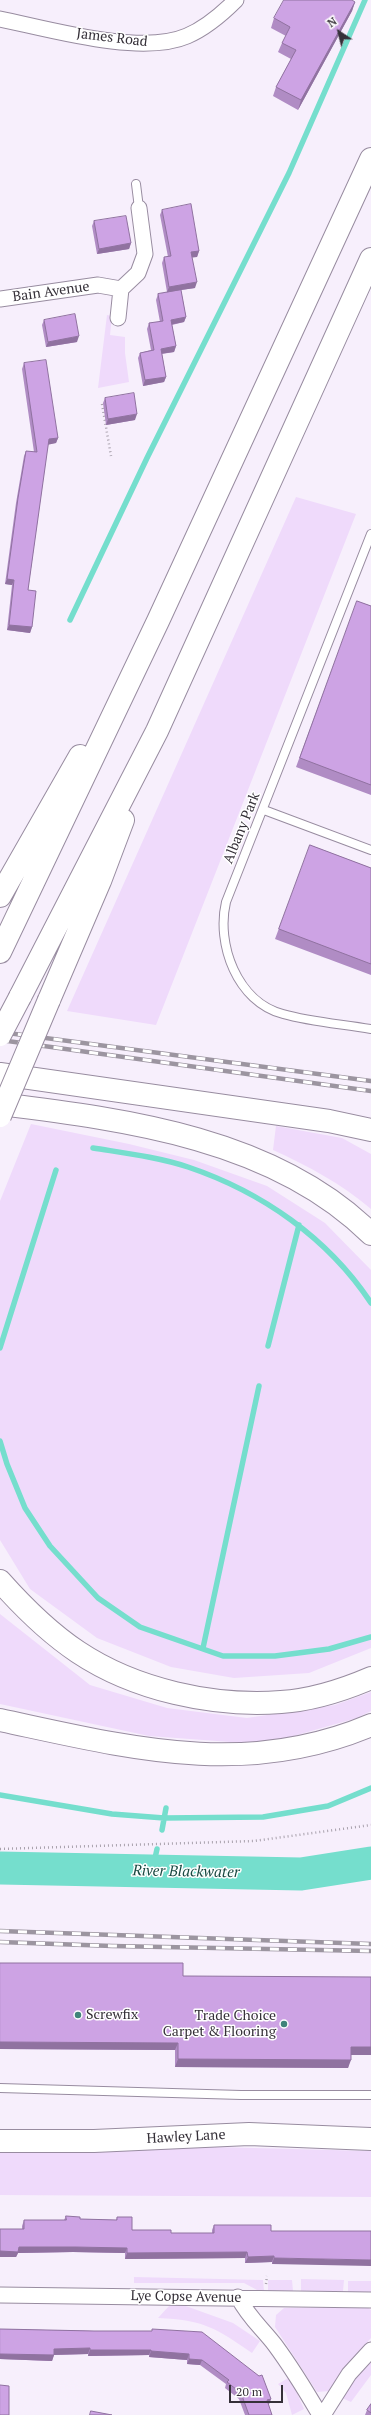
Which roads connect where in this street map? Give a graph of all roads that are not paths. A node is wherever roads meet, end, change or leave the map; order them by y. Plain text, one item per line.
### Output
1 (236, 0) edge
2 (0, 19) edge
3 (371, 158) edge
4 (136, 184) dead end
5 (139, 208) joint
6 (371, 260) edge
7 (121, 289) junction
8 (0, 300) edge
9 (118, 318) dead end
10 (371, 534) edge
11 (367, 553) edge
12 (158, 621) junction
13 (157, 732) junction
14 (264, 810) junction
15 (371, 850) edge
16 (0, 896) edge
17 (0, 952) edge
18 (371, 1029) edge
19 (0, 1034) edge
20 (0, 1074) edge
21 (0, 1104) edge
22 (0, 1116) edge
23 (371, 1130) edge
24 (371, 1234) edge
25 (0, 1581) edge
26 (371, 1678) edge
27 (0, 1720) edge
28 (371, 1725) edge
29 (0, 2088) edge
30 (371, 2095) edge
31 (371, 2139) edge
32 (0, 2141) edge
33 (0, 2295) edge
34 (238, 2297) junction
35 (371, 2300) edge
36 (371, 2350) edge
37 (321, 2415) edge

1 - 2 street, James Road
3 - 12 main road
4 - 5 lane
5 - 7 street
6 - 13 main road
7 - 8 street, Bain Avenue
7 - 9 street
10 - 11 lane, Albany Park
11 - 14 lane, Albany Park
12 - 16 main road
12 - 17 main road
13 - 19 main road, bridge
13 - 22 main road, bridge
14 - 15 lane
14 - 18 lane, Albany Park
20 - 23 main road
21 - 24 main road
25 - 26 main road
27 - 28 main road
29 - 30 lane
31 - 32 main road, Hawley Lane
33 - 34 street, Lye Copse Avenue
34 - 35 street, Lye Copse Avenue
34 - 37 street
36 - 37 street

